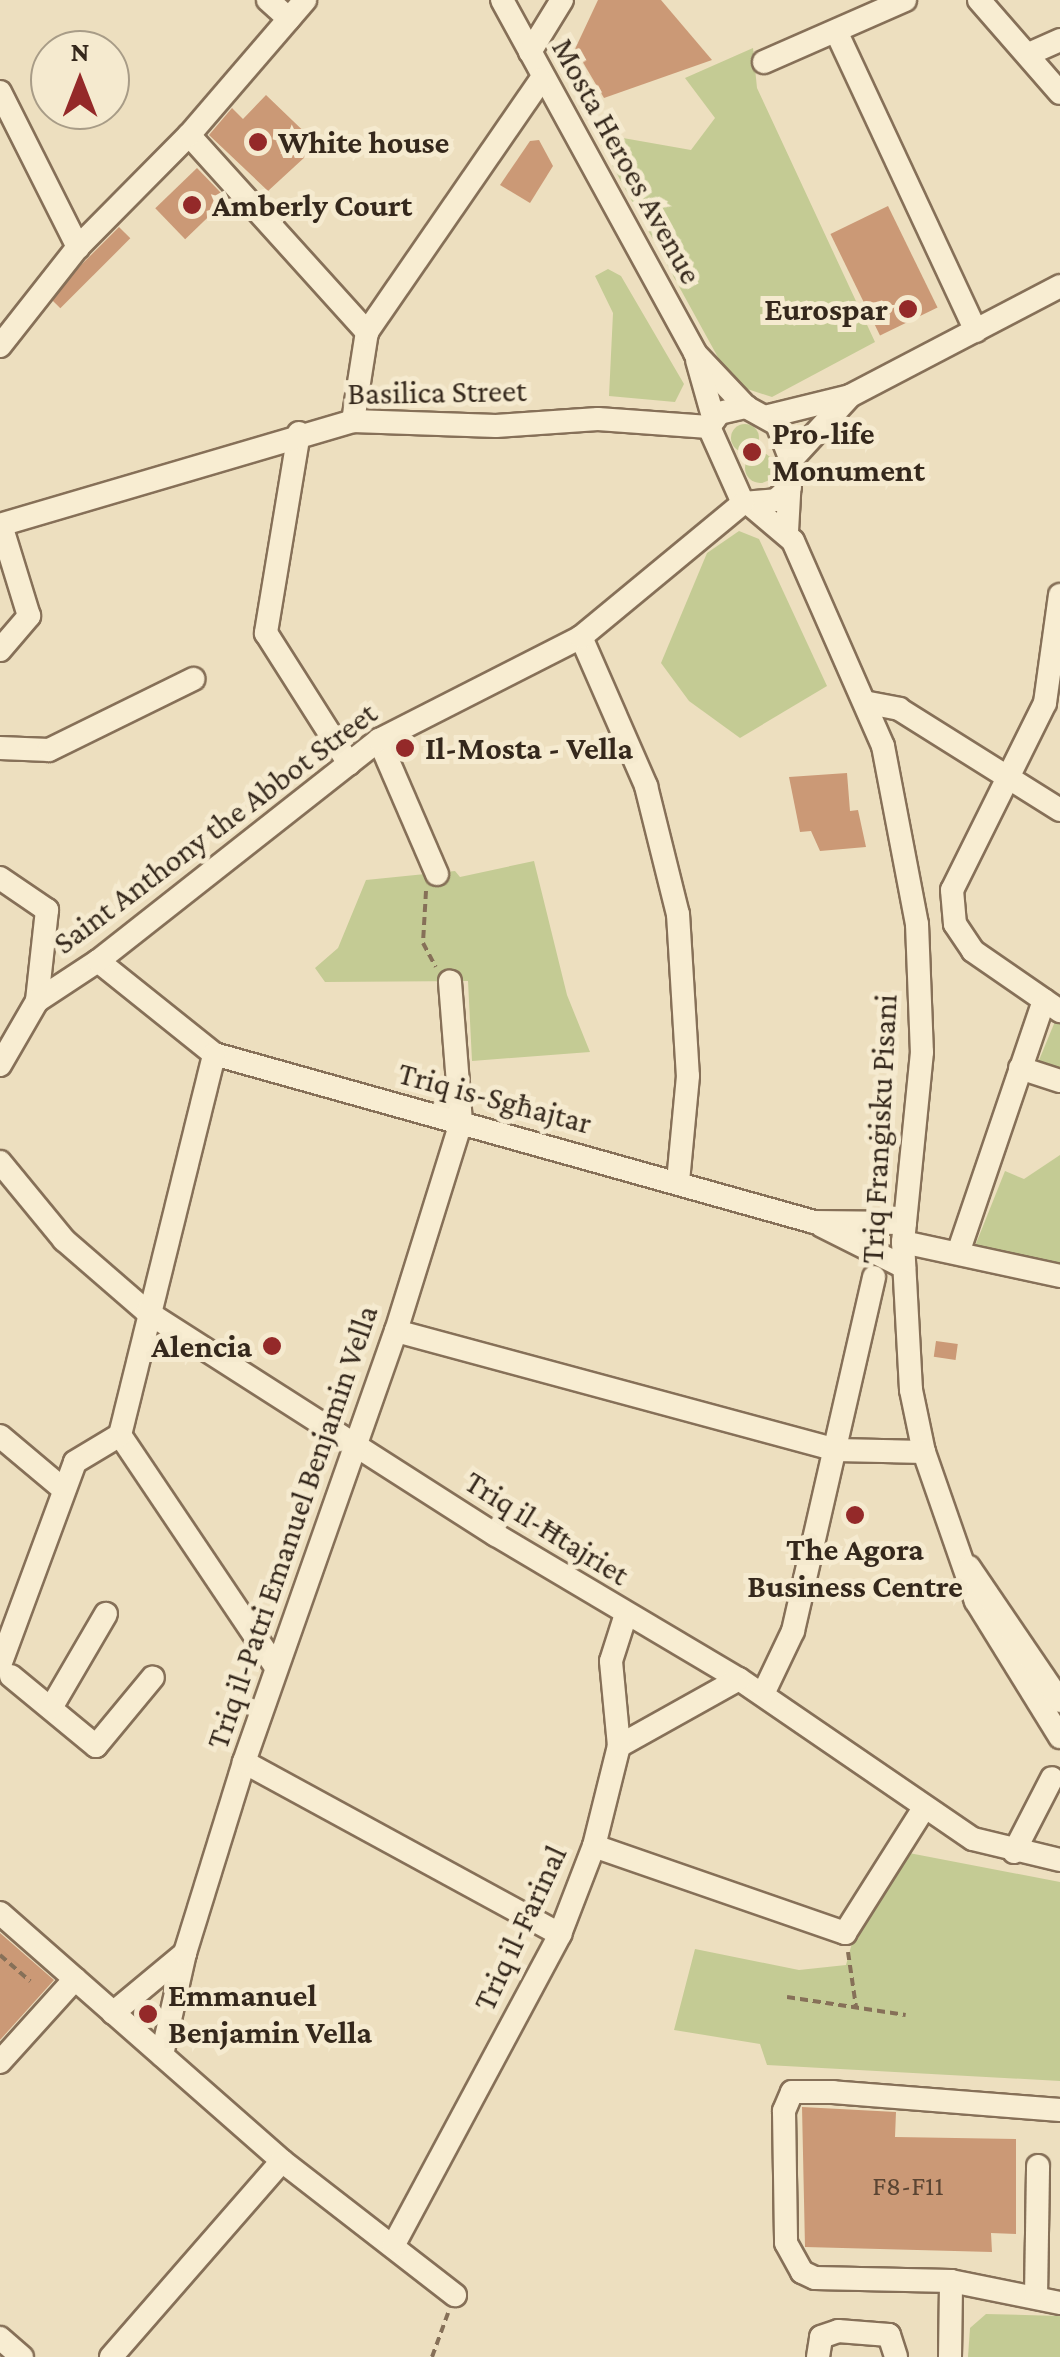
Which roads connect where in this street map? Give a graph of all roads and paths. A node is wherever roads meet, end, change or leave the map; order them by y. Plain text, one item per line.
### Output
1 (268, 0) edge
2 (305, 0) edge
3 (502, 0) edge
4 (562, 0) edge
5 (905, 0) edge
6 (979, 0) edge
7 (289, 18) junction
8 (836, 31) junction
9 (1060, 40) edge
10 (530, 52) junction
11 (1031, 53) junction
12 (764, 62) dead end
13 (541, 80) junction
14 (0, 92) edge
15 (1060, 94) edge
16 (188, 135) junction
17 (78, 247) junction
18 (1060, 286) edge
19 (976, 331) junction
20 (368, 332) junction
21 (0, 346) edge
22 (696, 353) junction
23 (850, 396) junction
24 (746, 407) junction
25 (769, 416) junction
26 (353, 421) junction
27 (712, 424) junction
28 (300, 433) junction
29 (791, 460) junction
30 (790, 487) junction
31 (748, 505) junction
32 (1, 525) edge
33 (787, 532) junction
34 (1060, 595) edge
35 (582, 637) junction
36 (0, 650) edge
37 (1056, 650) edge
38 (193, 679) dead end
39 (869, 703) junction
40 (379, 740) junction
41 (0, 748) edge
42 (348, 764) junction
43 (1007, 780) junction
44 (1060, 810) edge
45 (437, 873) joint
46 (0, 878) edge
47 (98, 960) junction
48 (451, 984) joint
49 (37, 1001) junction
50 (1052, 1005) edge
51 (214, 1054) junction
52 (0, 1065) edge
53 (1020, 1068) junction
54 (1060, 1081) edge
55 (460, 1122) junction
56 (1, 1160) edge
57 (678, 1182) junction
58 (814, 1222) junction
59 (904, 1232) junction
60 (958, 1253) junction
61 (904, 1267) junction
62 (1060, 1276) edge
63 (874, 1277) dead end
64 (147, 1312) junction
65 (396, 1332) junction
66 (120, 1435) junction
67 (0, 1436) edge
68 (355, 1446) junction
69 (836, 1450) junction
70 (924, 1452) junction
71 (62, 1488) junction
72 (961, 1557) junction
73 (106, 1614) dead end
74 (626, 1614) junction
75 (275, 1666) junction
76 (6, 1671) edge
77 (153, 1677) dead end
78 (739, 1678) junction
79 (763, 1694) junction
80 (1060, 1701) edge
81 (51, 1708) junction
82 (1060, 1736) edge
83 (619, 1746) junction
84 (244, 1762) junction
85 (1052, 1778) dead end
86 (924, 1808) junction
87 (594, 1846) junction
88 (1014, 1852) junction
89 (1060, 1860) edge
90 (0, 1913) edge
91 (845, 1933) junction
92 (560, 1934) junction
93 (185, 1953) junction
94 (0, 1955) edge
95 (75, 1979) junction
96 (30, 1981) dead end
97 (788, 1997) dead end
98 (856, 2007) junction
99 (114, 2013) junction
100 (906, 2015) dead end
101 (162, 2056) junction
102 (0, 2062) edge
103 (1060, 2110) edge
104 (282, 2161) junction
105 (1038, 2166) dead end
106 (393, 2246) junction
107 (951, 2282) junction
108 (455, 2294) joint
109 (1036, 2296) junction
110 (1060, 2303) edge
111 (0, 2338) edge
112 (22, 2357) edge
113 (111, 2357) edge
114 (432, 2357) edge
115 (818, 2357) edge
116 (896, 2357) edge
117 (950, 2357) edge

1 - 7 street
2 - 7 street
3 - 10 street, Mosta Heroes Avenue
4 - 10 street
5 - 8 street
6 - 11 street
7 - 16 street
8 - 12 street
8 - 19 street
9 - 11 street
10 - 13 street, Mosta Heroes Avenue
11 - 15 street
13 - 20 street
13 - 22 street, Mosta Heroes Avenue
14 - 17 street
16 - 17 street
16 - 20 street
17 - 21 street
18 - 19 street
19 - 23 street
20 - 26 street
22 - 24 street, Mosta Heroes Avenue
22 - 27 street, Mosta Heroes Avenue
23 - 25 street
23 - 29 street
24 - 25 street
24 - 27 street
25 - 29 street
26 - 27 street, Basilica Street
26 - 28 street, Basilica Street
27 - 31 street, Mosta Heroes Avenue
28 - 32 street, Basilica Street
28 - 42 street
29 - 30 street, Triq Franġisku Pisani
30 - 31 street, Saint Anthony the Abbot Street
30 - 33 street, Triq Franġisku Pisani
31 - 33 street, Triq Franġisku Pisani
31 - 35 street, Saint Anthony the Abbot Street
32 - 36 street
33 - 39 street, Triq Franġisku Pisani
34 - 37 street
35 - 40 street, Saint Anthony the Abbot Street
35 - 57 street
37 - 43 street
38 - 41 street
39 - 43 street
39 - 59 street, Triq Franġisku Pisani
40 - 42 street, Saint Anthony the Abbot Street
40 - 45 street
42 - 47 street, Saint Anthony the Abbot Street
43 - 44 street
43 - 50 street
45 - 48 path
46 - 49 street
47 - 49 street, Saint Anthony the Abbot Street
47 - 51 street, Triq is-Sgħajtar
48 - 55 street
49 - 52 street, Saint Anthony the Abbot Street
50 - 53 street
51 - 55 street, Triq is-Sgħajtar
51 - 64 street
53 - 54 street
53 - 60 street
55 - 57 street, Triq is-Sgħajtar
55 - 65 street, Triq il-Patri Emanuel Benjamin Vella
56 - 64 street, Triq il-Ħtajriet
57 - 58 street, Triq is-Sgħajtar
58 - 59 street, Triq is-Sgħajtar
58 - 61 street
59 - 60 street, Triq is-Sgħajtar
59 - 61 street, Triq Franġisku Pisani
60 - 62 street, Triq is-Sgħajtar
61 - 70 street, Triq Franġisku Pisani
63 - 69 street
64 - 66 street
64 - 68 street, Triq il-Ħtajriet
65 - 68 street, Triq il-Patri Emanuel Benjamin Vella
65 - 69 street
66 - 71 street
66 - 75 street
67 - 71 street
68 - 74 street, Triq il-Ħtajriet
68 - 75 street, Triq il-Patri Emanuel Benjamin Vella
69 - 70 street
69 - 79 street
70 - 72 street, Triq Franġisku Pisani
71 - 76 street
72 - 80 street
72 - 82 street
73 - 81 street
74 - 78 street, Triq il-Ħtajriet
74 - 83 street, Triq il-Farinal
75 - 84 street, Triq il-Patri Emanuel Benjamin Vella
76 - 81 street
77 - 81 street
78 - 79 street, Triq il-Ħtajriet
78 - 83 street
79 - 86 street, Triq il-Ħtajriet
83 - 87 street, Triq il-Farinal
84 - 92 street
84 - 93 street, Triq il-Patri Emanuel Benjamin Vella
85 - 88 street
86 - 88 street, Triq il-Ħtajriet
86 - 91 street
87 - 91 street
87 - 92 street, Triq il-Farinal
88 - 89 street, Triq il-Ħtajriet
90 - 95 street
91 - 98 path
92 - 106 street, Triq il-Farinal
93 - 99 street
93 - 101 street, Triq il-Patri Emanuel Benjamin Vella
94 - 96 path
95 - 99 street
95 - 102 street
97 - 98 path
98 - 100 path
99 - 101 street
101 - 104 street
103 - 107 street
104 - 106 street
104 - 113 street
105 - 109 street
106 - 108 street
107 - 109 street
107 - 117 street
108 - 114 path
109 - 110 street
111 - 112 street
115 - 116 street

